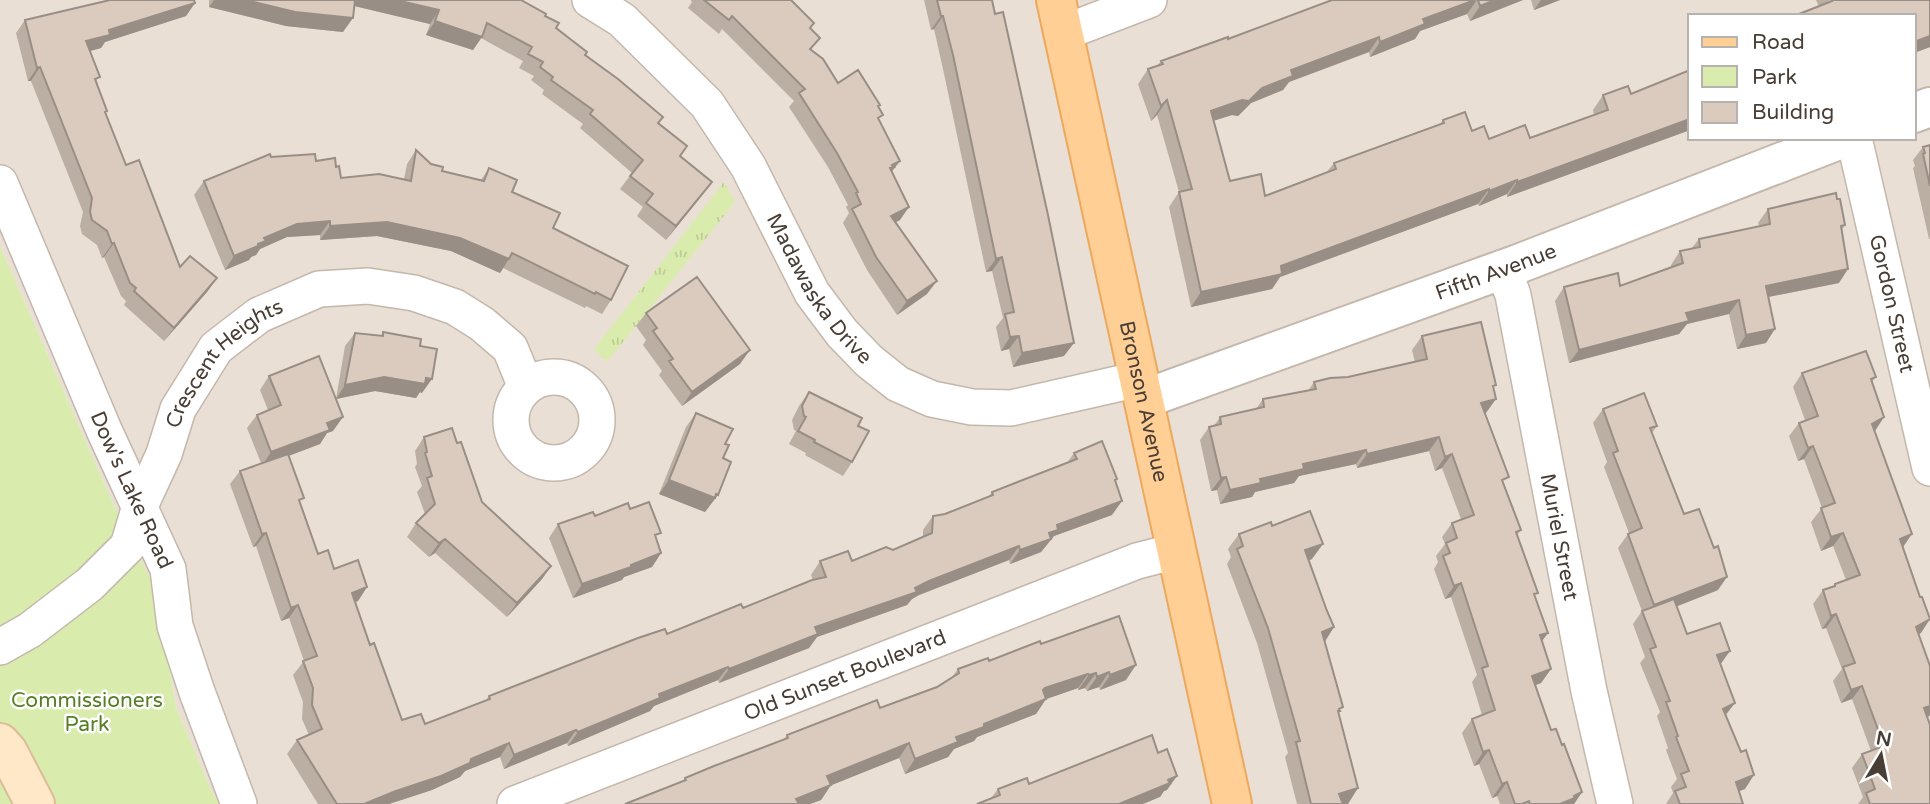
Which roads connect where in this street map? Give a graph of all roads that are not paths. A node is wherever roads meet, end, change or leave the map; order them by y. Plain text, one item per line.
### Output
1 (590, 0) edge
2 (1149, 0) edge
3 (1059, 16) edge
4 (1839, 140) edge
5 (1854, 140) edge
6 (0, 183) edge
7 (1503, 268) junction
8 (526, 387) dead end
9 (1142, 389) junction
10 (1926, 431) edge
11 (1930, 468) edge
12 (140, 506) junction
13 (1176, 551) junction
14 (0, 647) edge
15 (0, 743) edge
16 (35, 804) edge
17 (239, 804) edge
18 (515, 804) edge
19 (1232, 804) edge
20 (1615, 804) edge

1 - 9 street, Madawaska Drive
2 - 3 street
3 - 9 main road, Bronson Avenue
4 - 7 street, Fifth Avenue
5 - 10 street, Gordon Street
6 - 12 street, Dow's Lake Road
7 - 9 street, Fifth Avenue
7 - 20 street, Muriel Street
8 - 12 street, Crescent Heights
9 - 13 main road, Bronson Avenue
10 - 11 street, Gordon Street
12 - 14 street, Crescent Heights
12 - 17 street, Dow's Lake Road
13 - 18 street, Old Sunset Boulevard
13 - 19 main road, Bronson Avenue
15 - 16 main road

